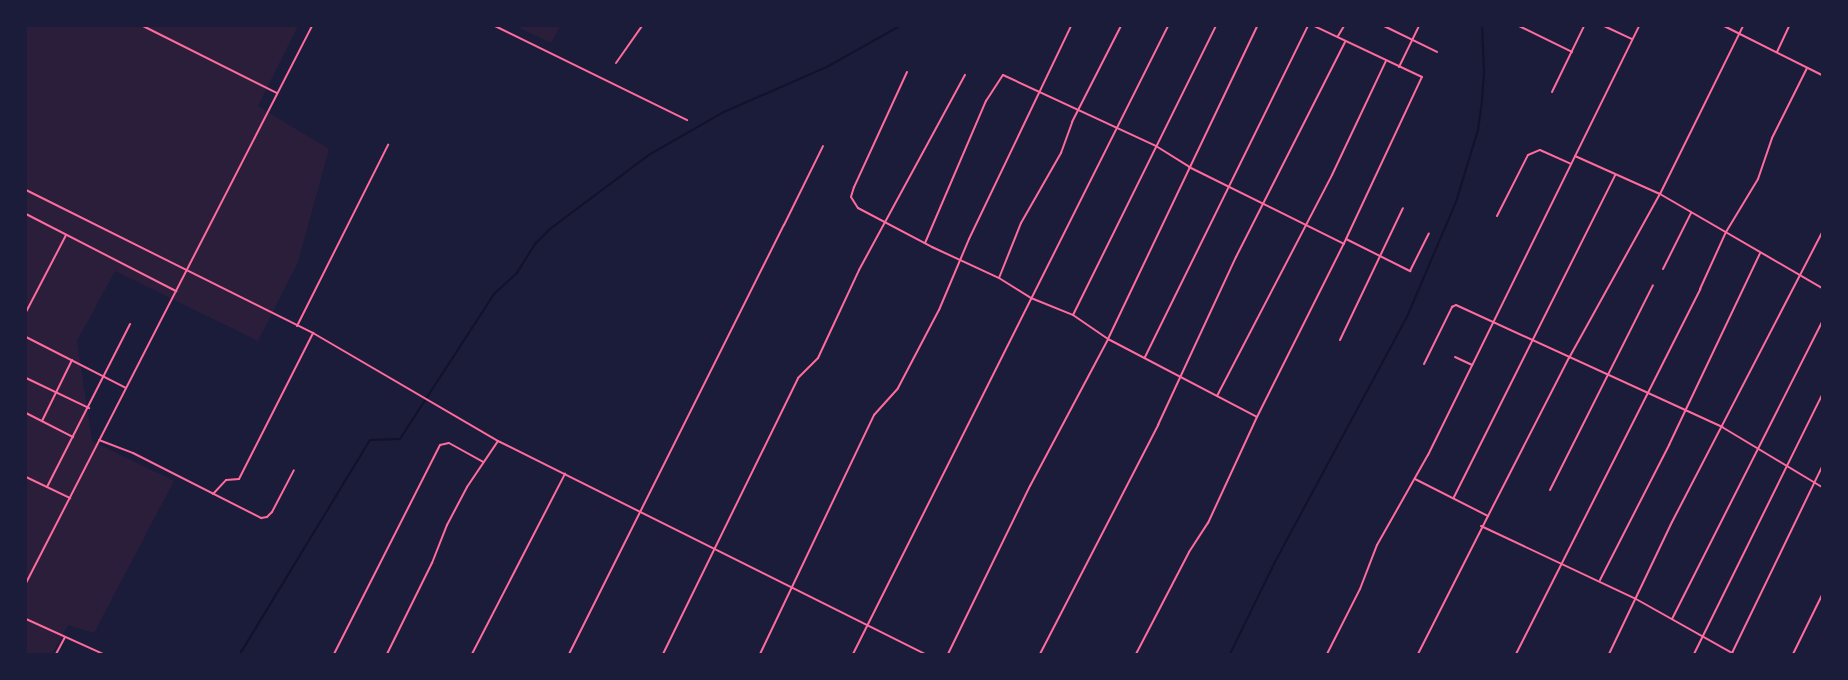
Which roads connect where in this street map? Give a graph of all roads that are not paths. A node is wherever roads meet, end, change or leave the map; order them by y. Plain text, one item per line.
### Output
1 (144, 26) edge
2 (312, 26) edge
3 (495, 26) edge
4 (642, 26) edge
5 (1071, 26) edge
6 (1121, 26) edge
7 (1168, 26) edge
8 (1216, 26) edge
9 (1257, 26) edge
10 (1308, 26) edge
11 (1314, 26) edge
12 (1344, 26) edge
13 (1383, 26) edge
14 (1419, 26) edge
15 (1519, 26) edge
16 (1584, 26) edge
17 (1604, 26) edge
18 (1640, 26) edge
19 (1724, 26) edge
20 (1743, 26) edge
21 (1790, 26) edge
22 (1739, 33) junction
23 (1338, 37) junction
24 (1632, 39) junction
25 (1412, 40) junction
26 (1346, 41) junction
27 (1437, 52) dead end
28 (1572, 52) junction
29 (1776, 52) junction
30 (1386, 61) junction
31 (616, 63) dead end
32 (1399, 67) junction
33 (1807, 68) junction
34 (907, 72) dead end
35 (965, 75) dead end
36 (1822, 75) edge
37 (1039, 91) junction
38 (1552, 92) dead end
39 (277, 93) junction
40 (1078, 111) junction
41 (687, 120) dead end
42 (1117, 129) junction
43 (388, 146) dead end
44 (823, 146) dead end
45 (1156, 146) junction
46 (1575, 156) junction
47 (1571, 164) junction
48 (1189, 167) junction
49 (1615, 175) junction
50 (1229, 188) junction
51 (26, 190) edge
52 (1660, 194) junction
53 (1264, 203) junction
54 (1403, 208) dead end
55 (1691, 213) junction
56 (26, 214) edge
57 (1497, 216) dead end
58 (887, 222) junction
59 (1307, 224) junction
60 (1726, 232) junction
61 (1429, 233) dead end
62 (1822, 233) edge
63 (66, 235) junction
64 (1346, 239) junction
65 (925, 243) junction
66 (1344, 244) junction
67 (1760, 253) junction
68 (1380, 256) junction
69 (961, 261) junction
70 (1663, 269) dead end
71 (187, 270) junction
72 (1801, 275) junction
73 (999, 278) junction
74 (1653, 285) dead end
75 (1822, 288) edge
76 (176, 291) junction
77 (1031, 298) junction
78 (26, 312) edge
79 (1072, 315) junction
80 (1822, 322) edge
81 (1493, 323) junction
82 (130, 324) dead end
83 (297, 326) junction
84 (313, 333) junction
85 (26, 337) edge
86 (1108, 339) junction
87 (1340, 340) dead end
88 (1532, 341) junction
89 (1455, 357) dead end
90 (1145, 358) junction
91 (1569, 358) junction
92 (72, 360) junction
93 (1424, 364) dead end
94 (1472, 365) junction
95 (1179, 376) junction
96 (105, 377) junction
97 (1608, 377) junction
98 (26, 378) edge
99 (126, 388) junction
100 (57, 391) junction
101 (1648, 394) junction
102 (1822, 395) edge
103 (1217, 396) junction
104 (89, 408) junction
105 (1685, 411) junction
106 (26, 413) edge
107 (1257, 417) junction
108 (42, 421) junction
109 (1722, 427) junction
110 (73, 437) junction
111 (99, 440) junction
112 (498, 441) junction
113 (1760, 448) junction
114 (483, 462) junction
115 (1787, 466) junction
116 (1822, 467) edge
117 (294, 470) dead end
118 (565, 474) junction
119 (26, 477) edge
120 (1414, 479) junction
121 (1815, 483) junction
122 (47, 487) junction
123 (1822, 487) edge
124 (1550, 490) dead end
125 (213, 494) junction
126 (1454, 497) junction
127 (69, 498) junction
128 (640, 511) junction
129 (1488, 516) junction
130 (1481, 526) junction
131 (716, 549) junction
132 (1561, 563) junction
133 (1600, 580) junction
134 (26, 583) edge
135 (793, 588) junction
136 (1822, 595) edge
137 (1636, 598) junction
138 (26, 619) edge
139 (1672, 619) junction
140 (868, 625) junction
141 (65, 637) junction
142 (1702, 638) junction
143 (90, 649) junction
144 (56, 654) edge
145 (87, 654) edge
146 (103, 654) edge
147 (334, 654) edge
148 (387, 654) edge
149 (472, 654) edge
150 (569, 654) edge
151 (663, 654) edge
152 (760, 654) edge
153 (853, 654) edge
154 (926, 654) edge
155 (948, 654) edge
156 (1040, 654) edge
157 (1136, 654) edge
158 (1327, 654) edge
159 (1418, 654) edge
160 (1516, 654) edge
161 (1610, 654) edge
162 (1694, 654) edge
163 (1733, 654) edge
164 (1793, 654) edge

1 - 39 street
2 - 39 street
3 - 41 street
4 - 31 street
5 - 37 street
6 - 40 street
7 - 42 street
8 - 45 street
9 - 48 street
10 - 50 street
11 - 23 street
12 - 23 street
13 - 25 street
14 - 25 street
15 - 28 street
16 - 28 street
17 - 24 street
18 - 24 street
19 - 22 street
20 - 22 street
21 - 29 street
22 - 29 street
22 - 52 street
23 - 26 street
24 - 46 street
25 - 27 street
25 - 32 street
26 - 30 street
26 - 53 street
28 - 38 street
29 - 33 street
30 - 32 street
30 - 59 street
32 - 64 street
33 - 36 street
33 - 60 street
34 - 58 street
35 - 58 street
37 - 40 street
37 - 65 street
37 - 69 street
39 - 71 street
40 - 42 street
40 - 73 street
42 - 45 street
42 - 77 street
43 - 83 street
44 - 128 street
45 - 48 street
45 - 79 street
46 - 47 street
46 - 49 street
47 - 57 street
47 - 81 street
48 - 50 street
48 - 86 street
49 - 52 street
49 - 88 street
50 - 53 street
50 - 90 street
51 - 71 street
52 - 55 street
52 - 91 street
53 - 59 street
53 - 95 street
54 - 68 street
55 - 60 street
55 - 70 street
56 - 63 street
58 - 65 street
58 - 131 street
59 - 66 street
59 - 103 street
60 - 67 street
60 - 101 street
61 - 68 street
62 - 72 street
63 - 76 street
63 - 78 street
64 - 66 street
64 - 68 street
65 - 69 street
66 - 107 street
67 - 72 street
67 - 105 street
68 - 87 street
69 - 73 street
69 - 135 street
71 - 76 street
71 - 83 street
72 - 75 street
72 - 109 street
73 - 77 street
74 - 97 street
76 - 99 street
77 - 79 street
77 - 140 street
79 - 86 street
80 - 113 street
81 - 88 street
81 - 93 street
81 - 94 street
82 - 96 street
83 - 84 street
84 - 112 street
84 - 125 street
85 - 92 street
86 - 90 street
86 - 155 street
88 - 91 street
88 - 126 street
89 - 94 street
90 - 95 street
91 - 97 street
91 - 129 street
92 - 96 street
92 - 100 street
94 - 120 street
95 - 103 street
95 - 156 street
96 - 99 street
96 - 104 street
97 - 101 street
97 - 124 street
98 - 100 street
99 - 111 street
100 - 104 street
100 - 108 street
101 - 105 street
101 - 132 street
102 - 115 street
103 - 107 street
104 - 110 street
105 - 109 street
105 - 133 street
106 - 108 street
107 - 157 street
108 - 110 street
109 - 113 street
109 - 137 street
110 - 122 street
111 - 125 street
111 - 127 street
112 - 114 street
112 - 118 street
113 - 115 street
113 - 139 street
114 - 147 street
114 - 148 street
115 - 121 street
115 - 142 street
116 - 121 street
117 - 125 street
118 - 128 street
118 - 149 street
119 - 122 street
120 - 126 street
120 - 158 street
121 - 123 street
121 - 163 street
122 - 127 street
126 - 129 street
127 - 134 street
128 - 131 street
128 - 150 street
129 - 130 street
130 - 132 street
130 - 159 street
131 - 135 street
131 - 151 street
132 - 133 street
132 - 160 street
133 - 137 street
135 - 140 street
135 - 152 street
136 - 164 street
137 - 139 street
137 - 161 street
138 - 141 street
139 - 142 street
140 - 153 street
140 - 154 street
141 - 143 street
141 - 144 street
142 - 162 street
142 - 163 street
143 - 145 street
143 - 146 street

